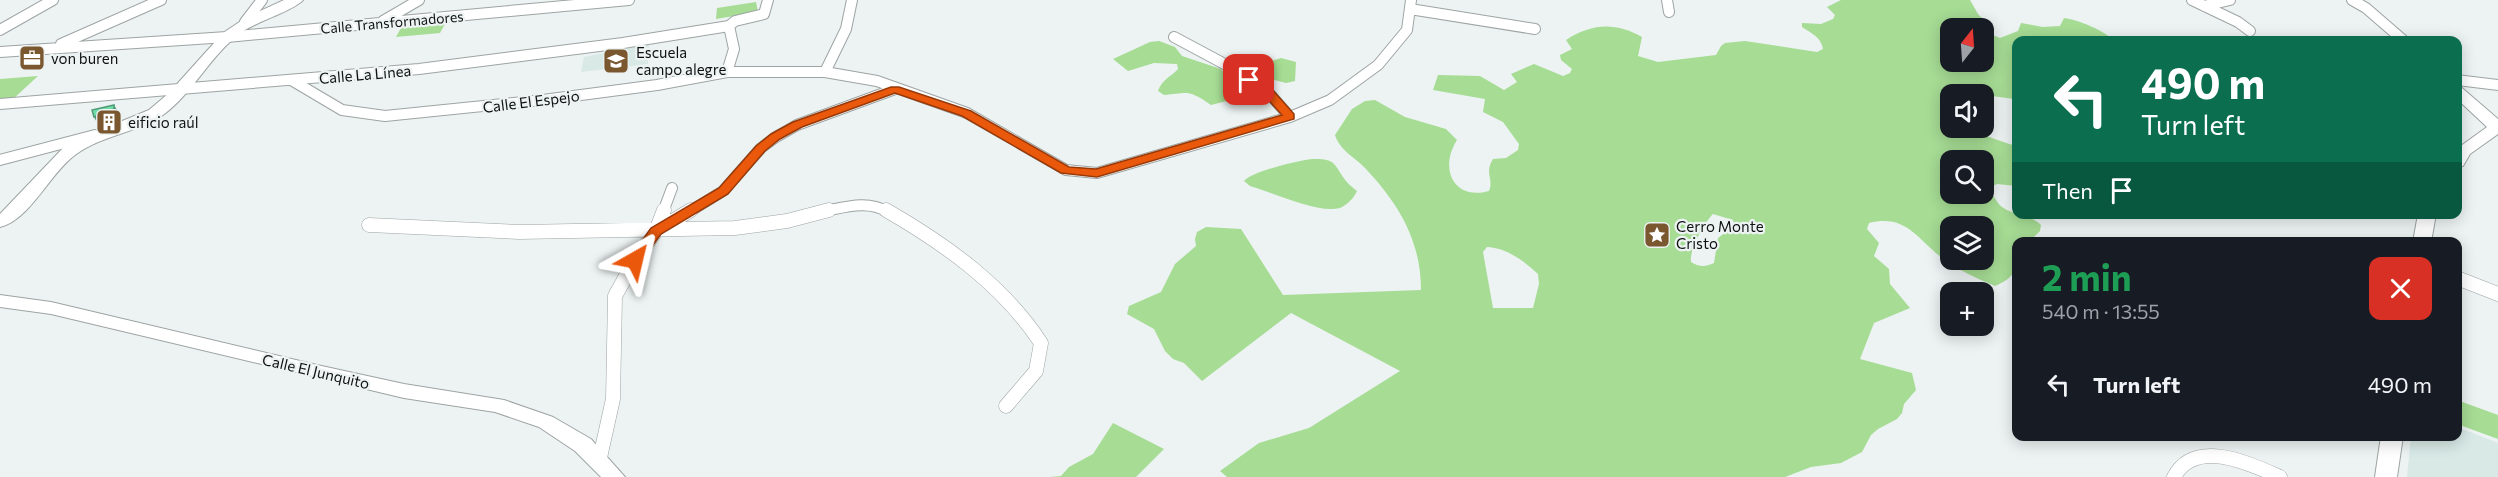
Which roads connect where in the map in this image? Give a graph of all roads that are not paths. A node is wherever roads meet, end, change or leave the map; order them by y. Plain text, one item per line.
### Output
1 (53, 0) edge
2 (161, 0) edge
3 (262, 0) edge
4 (296, 0) edge
5 (419, 0) edge
6 (629, 0) edge
7 (768, 0) edge
8 (852, 0) edge
9 (1666, 0) edge
10 (2192, 0) edge
11 (2230, 0) edge
12 (2352, 0) edge
13 (576, 3) edge
14 (1410, 5) edge
15 (2204, 6) junction
16 (1669, 12) dead end
17 (245, 22) junction
18 (380, 22) junction
19 (729, 26) junction
20 (1535, 29) dead end
21 (0, 30) edge
22 (2250, 31) dead end
23 (2398, 36) edge
24 (227, 37) junction
25 (1174, 37) dead end
26 (51, 48) junction
27 (0, 52) edge
28 (727, 72) junction
29 (825, 72) junction
30 (293, 81) junction
31 (2462, 81) edge
32 (2498, 85) edge
33 (895, 89) junction
34 (178, 91) junction
35 (2462, 96) edge
36 (0, 104) edge
37 (1290, 117) junction
38 (2497, 128) edge
39 (108, 132) junction
40 (2462, 152) edge
41 (0, 160) edge
42 (672, 188) dead end
43 (2426, 219) edge
44 (0, 222) edge
45 (369, 225) dead end
46 (656, 231) junction
47 (2423, 237) edge
48 (2462, 280) edge
49 (2498, 294) edge
50 (0, 301) edge
51 (1006, 406) dead end
52 (2391, 441) edge
53 (599, 462) junction
54 (614, 477) edge
55 (2174, 477) edge
56 (2280, 477) edge
57 (2386, 477) edge

1 - 21 street
2 - 26 street
3 - 17 street
4 - 17 street
5 - 18 street
6 - 13 street, Calle Transformadores
7 - 19 street, Calle La Línea
8 - 29 street
9 - 16 street
10 - 15 street
11 - 15 street
12 - 23 street
13 - 18 street, Calle Transformadores
14 - 20 street
14 - 37 street, Calle El Espejo
15 - 22 street
17 - 24 street
18 - 24 street, Calle Transformadores
19 - 28 street
19 - 30 street, Calle La Línea
24 - 26 street
24 - 34 street
25 - 37 street
26 - 27 street
28 - 29 street, Calle El Espejo
28 - 30 street, Calle El Espejo
29 - 33 street, Calle El Espejo
30 - 34 street, Calle La Línea
31 - 32 street
33 - 37 street, Calle El Espejo
33 - 46 street
34 - 36 street, Calle La Línea
34 - 39 street
35 - 38 street
38 - 40 street
39 - 41 street
39 - 44 street
42 - 46 street
43 - 47 street
45 - 46 street
46 - 51 street
46 - 53 street
48 - 49 street
50 - 53 street, Calle El Junquito
52 - 57 street
53 - 54 street, Calle El Junquito
55 - 56 street

